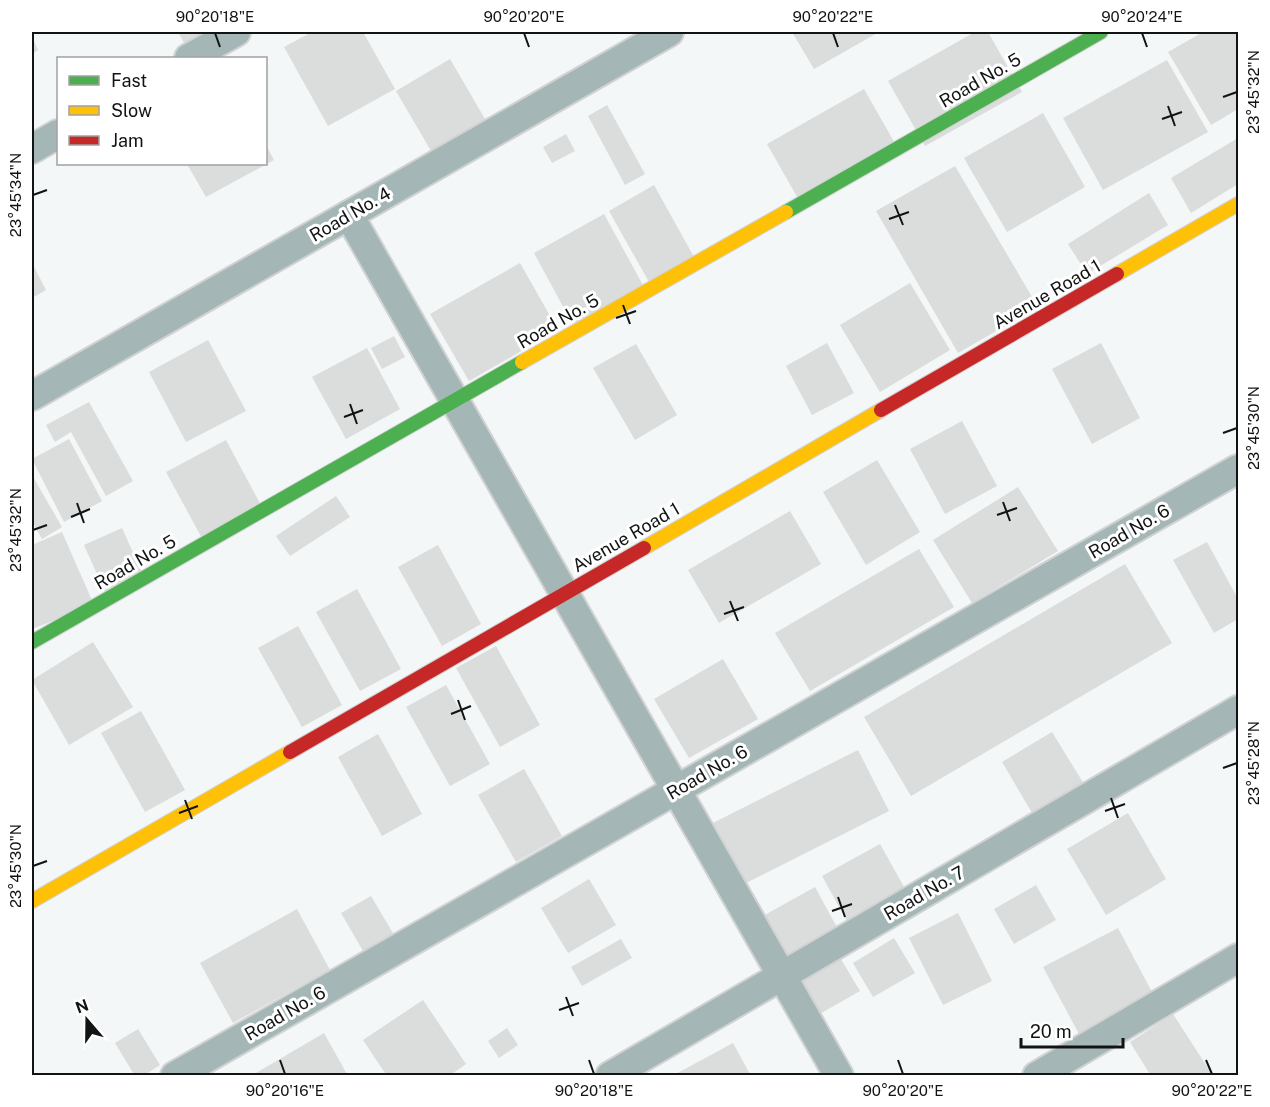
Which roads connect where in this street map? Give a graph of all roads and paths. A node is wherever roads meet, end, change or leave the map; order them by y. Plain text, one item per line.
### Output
1 (236, 32) edge
2 (669, 32) edge
3 (1101, 32) edge
4 (191, 57) edge
5 (57, 135) edge
6 (32, 149) edge
7 (1239, 204) edge
8 (349, 215) junction
9 (32, 396) edge
10 (454, 400) junction
11 (1239, 468) edge
12 (564, 593) junction
13 (32, 642) edge
14 (1239, 710) edge
15 (676, 790) junction
16 (32, 901) edge
17 (1239, 958) edge
18 (782, 975) junction
19 (175, 1076) edge
20 (610, 1076) edge
21 (839, 1076) edge
22 (1036, 1076) edge

1 - 4 street
2 - 8 street, Road No. 4
3 - 10 street, Road No. 5
5 - 6 street
7 - 12 street, Avenue Road 1
8 - 9 street, Road No. 4
8 - 10 street
10 - 12 street
10 - 13 street, Road No. 5
11 - 15 street, Road No. 6
12 - 15 street
12 - 16 street, Avenue Road 1
14 - 18 street, Road No. 7
15 - 18 street
15 - 19 street, Road No. 6
17 - 22 street
18 - 20 street, Road No. 7
18 - 21 street

